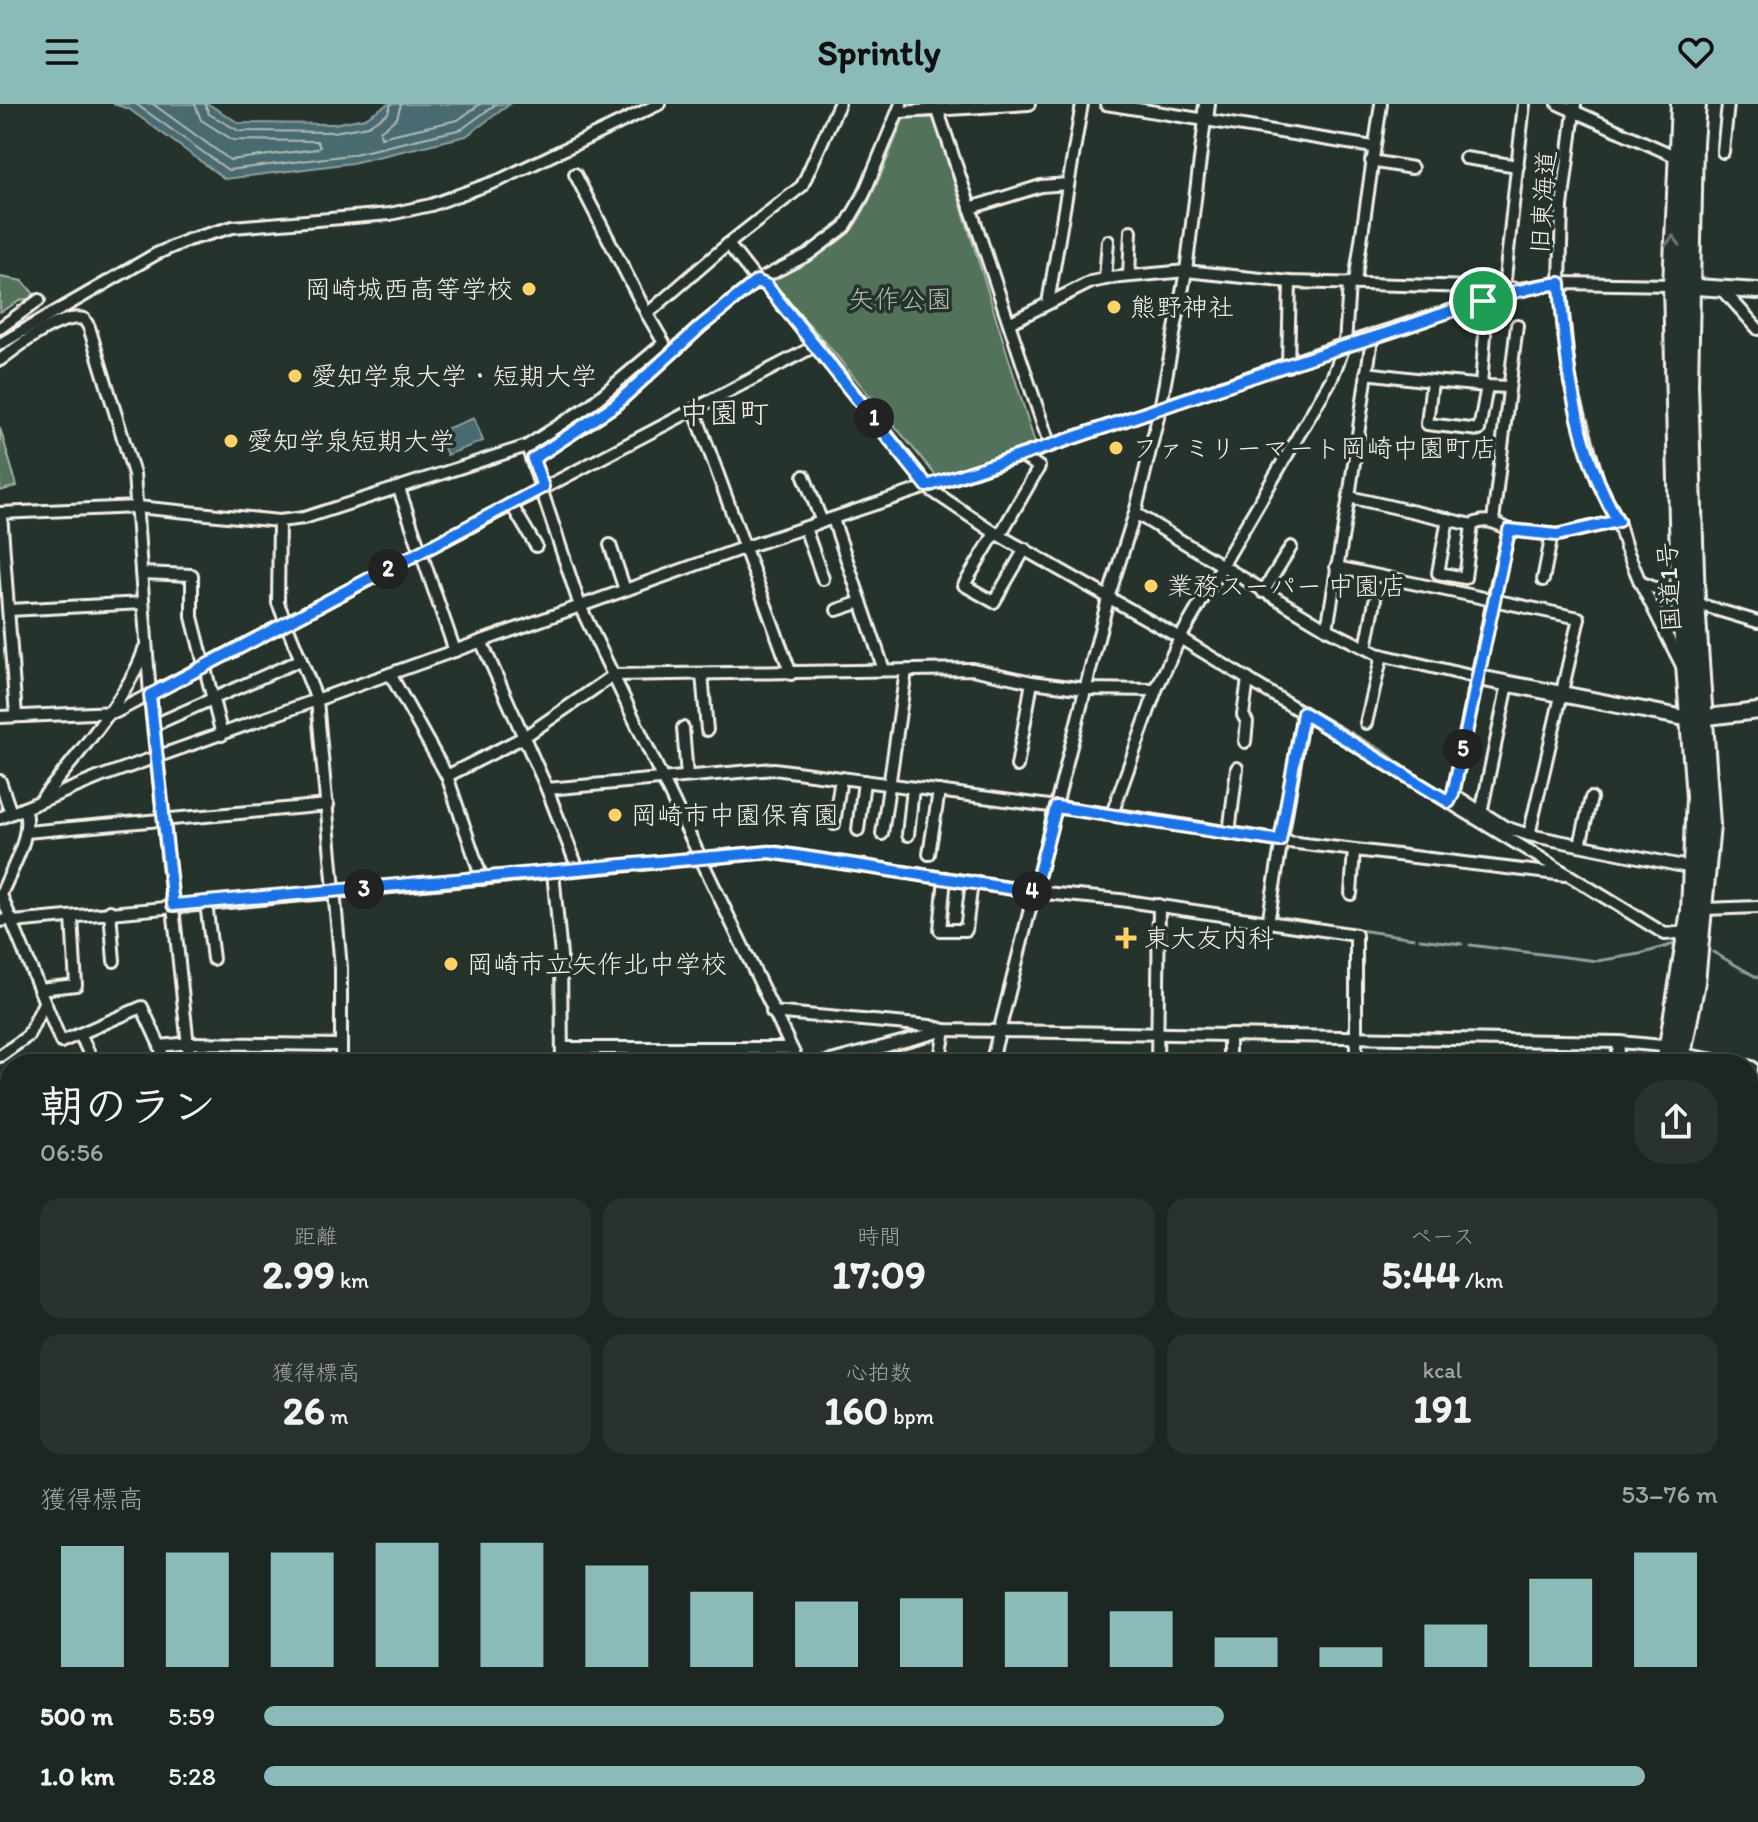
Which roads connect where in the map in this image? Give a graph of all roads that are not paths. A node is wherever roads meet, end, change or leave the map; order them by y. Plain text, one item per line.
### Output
1 (659, 104) edge
2 (839, 104) edge
3 (1029, 104) edge
4 (1082, 104) edge
5 (1106, 104) edge
6 (1207, 104) edge
7 (1381, 104) edge
8 (1524, 104) edge
9 (1558, 104) edge
10 (1681, 104) edge
11 (1696, 104) edge
12 (1728, 104) edge
13 (1574, 106) edge
14 (954, 107) edge
15 (901, 108) edge
16 (938, 111) junction
17 (1205, 120) junction
18 (1373, 147) junction
19 (1723, 152) dead end
20 (1677, 157) junction
21 (1465, 158) dead end
22 (1371, 161) junction
23 (1518, 166) junction
24 (1412, 168) dead end
25 (575, 174) dead end
26 (1068, 184) junction
27 (970, 208) junction
28 (1131, 231) dead end
29 (1108, 241) dead end
30 (728, 244) junction
31 (1186, 271) junction
32 (1129, 276) junction
33 (1105, 279) junction
34 (757, 281) junction
35 (1290, 282) junction
36 (1352, 282) junction
37 (1560, 283) junction
38 (1681, 286) junction
39 (1504, 288) junction
40 (1519, 289) junction
41 (1757, 289) edge
42 (1723, 290) junction
43 (39, 300) dead end
44 (1483, 301) junction
45 (1048, 303) junction
46 (647, 314) junction
47 (1009, 323) junction
48 (1517, 325) dead end
49 (0, 328) edge
50 (1758, 329) edge
51 (1372, 338) junction
52 (0, 344) edge
53 (1345, 344) junction
54 (817, 345) junction
55 (0, 360) edge
56 (1288, 366) junction
57 (1366, 373) junction
58 (1432, 381) junction
59 (1484, 385) junction
60 (1508, 387) junction
61 (694, 409) junction
62 (1160, 409) junction
63 (527, 446) junction
64 (1050, 446) junction
65 (1022, 456) junction
66 (533, 459) junction
67 (804, 476) dead end
68 (927, 486) junction
69 (543, 487) junction
70 (399, 489) junction
71 (1349, 497) junction
72 (511, 504) junction
73 (137, 507) junction
74 (0, 513) edge
75 (1135, 513) junction
76 (833, 519) junction
77 (1448, 519) junction
78 (279, 521) junction
79 (1493, 521) junction
80 (1618, 521) junction
81 (822, 522) junction
82 (1472, 525) junction
83 (805, 528) junction
84 (1509, 530) junction
85 (998, 534) junction
86 (1552, 534) junction
87 (610, 545) dead end
88 (536, 546) dead end
89 (746, 547) junction
90 (1291, 547) dead end
91 (1025, 549) junction
92 (421, 552) junction
93 (3, 563) edge
94 (1336, 567) junction
95 (1223, 568) junction
96 (141, 573) junction
97 (823, 579) dead end
98 (1543, 580) dead end
99 (1640, 582) junction
100 (625, 590) junction
101 (1263, 592) junction
102 (1109, 595) junction
103 (1493, 600) junction
104 (1688, 600) junction
105 (1375, 601) dead end
106 (861, 602) junction
107 (143, 603) junction
108 (580, 606) junction
109 (9, 610) junction
110 (837, 610) dead end
111 (286, 622) junction
112 (1758, 622) edge
113 (146, 623) junction
114 (1327, 629) junction
115 (1180, 638) junction
116 (481, 641) junction
117 (1366, 648) junction
118 (455, 651) junction
119 (1382, 655) junction
120 (300, 660) junction
121 (204, 666) junction
122 (884, 670) junction
123 (906, 671) junction
124 (390, 674) junction
125 (702, 674) junction
126 (791, 674) junction
127 (614, 675) junction
128 (1687, 676) junction
129 (1479, 678) junction
130 (1248, 679) junction
131 (1032, 682) junction
132 (1508, 684) junction
133 (1086, 689) junction
134 (1156, 690) junction
135 (150, 695) junction
136 (1560, 695) junction
137 (212, 699) junction
138 (317, 700) junction
139 (109, 711) junction
140 (1758, 711) edge
141 (1303, 713) junction
142 (16, 716) junction
143 (0, 717) edge
144 (1697, 719) junction
145 (1366, 723) dead end
146 (154, 725) junction
147 (683, 728) dead end
148 (707, 730) dead end
149 (222, 735) junction
150 (524, 737) junction
151 (1245, 742) dead end
152 (158, 756) junction
153 (1017, 766) dead end
154 (1237, 768) dead end
155 (447, 776) junction
156 (687, 776) junction
157 (662, 778) junction
158 (841, 778) junction
159 (0, 781) edge
160 (864, 781) junction
161 (888, 785) junction
162 (913, 788) junction
163 (547, 789) junction
164 (939, 791) junction
165 (1451, 798) junction
166 (1591, 798) dead end
167 (42, 799) junction
168 (328, 805) junction
169 (1056, 807) junction
170 (24, 808) junction
171 (11, 813) junction
172 (1481, 813) junction
173 (1112, 814) junction
174 (0, 818) edge
175 (164, 820) junction
176 (834, 824) dead end
177 (858, 830) dead end
178 (26, 832) junction
179 (1229, 833) junction
180 (882, 834) dead end
181 (908, 835) dead end
182 (1529, 835) junction
183 (1280, 841) junction
184 (1580, 845) junction
185 (1354, 850) junction
186 (929, 854) dead end
187 (700, 859) junction
188 (1693, 868) junction
189 (578, 869) junction
190 (553, 872) junction
191 (1569, 875) junction
192 (945, 878) junction
193 (482, 879) junction
194 (972, 882) junction
195 (335, 891) junction
196 (1034, 892) junction
197 (1351, 894) dead end
198 (0, 896) edge
199 (206, 903) junction
200 (173, 905) junction
201 (1159, 905) junction
202 (1758, 907) edge
203 (1704, 909) junction
204 (110, 911) junction
205 (72, 917) junction
206 (9, 919) edge
207 (1268, 923) junction
208 (1687, 932) junction
209 (213, 959) dead end
210 (114, 961) dead end
211 (39, 989) junction
212 (44, 1003) junction
213 (772, 1012) junction
214 (945, 1030) junction
215 (998, 1031) junction
216 (1157, 1032) junction
217 (80, 1034) junction
218 (1229, 1034) junction
219 (1355, 1036) junction
220 (1620, 1042) junction
221 (189, 1043) junction
222 (341, 1045) junction
223 (160, 1046) junction
224 (562, 1048) junction
225 (690, 1048) junction
226 (790, 1048) junction
227 (3, 1054) edge
228 (89, 1054) edge
229 (162, 1054) edge
230 (190, 1054) edge
231 (341, 1054) edge
232 (562, 1054) edge
233 (690, 1054) edge
234 (793, 1054) edge
235 (869, 1054) edge
236 (941, 1054) edge
237 (993, 1054) edge
238 (1157, 1054) edge
239 (1229, 1054) edge
240 (1356, 1054) edge
241 (1617, 1054) edge
242 (1672, 1054) edge
243 (1676, 1054) edge
244 (1676, 1054) edge

1 - 52 street
2 - 30 street
3 - 14 street
4 - 26 street
5 - 17 street
6 - 17 street
7 - 18 street
8 - 23 street
9 - 13 street
10 - 20 highway, 国道1号
11 - 38 highway, 国道1号
12 - 19 street
13 - 20 street
13 - 37 street, 旧東海道
14 - 16 street
15 - 16 street
15 - 34 street
16 - 27 street
17 - 18 street
17 - 31 street
18 - 22 street
38 -> 20 highway, 国道1号
21 - 23 street
22 - 24 street
22 - 36 street
23 - 39 street
25 - 46 street
26 - 27 street
26 - 45 street
27 - 47 street
28 - 32 street
29 - 33 street
30 - 34 street
30 - 46 street
31 - 32 street
31 - 35 street
31 - 62 street
32 - 33 street
33 - 45 street
34 - 54 street
34 - 66 street
35 - 36 street
35 - 56 street
36 - 39 street
36 - 53 street
37 - 38 street
37 - 40 street
37 - 80 street, 旧東海道
38 - 42 street
38 - 104 highway, 国道1号
39 - 40 street
40 - 44 street
41 - 42 street
42 - 50 street
43 - 49 street
44 - 51 street
44 - 59 street
45 - 47 street
46 - 63 street
47 - 64 street
48 - 60 street
51 - 53 street
51 - 57 street
53 - 56 street
53 - 95 street
54 - 61 street
54 - 68 street
55 - 73 street
56 - 62 street
57 - 58 street
57 - 71 street
58 - 59 street
58 - 59 street
59 - 60 street
60 - 79 street
61 - 69 street
61 - 89 street
62 - 64 street
62 - 75 street
63 - 66 street
63 - 70 street
64 - 65 street
65 - 68 street
65 - 85 street
66 - 69 street
67 - 81 street
68 - 76 street
68 - 85 street
69 - 72 street
69 - 108 street
70 - 78 street
70 - 92 street
71 - 77 street
71 - 94 street
72 - 88 street
72 - 92 street
73 - 74 street
73 - 78 street
73 - 96 street
74 - 93 street
75 - 95 street
75 - 102 street
76 - 81 street
76 - 106 street
77 - 82 street
77 - 82 street
78 - 111 street
79 - 82 street
79 - 84 street
80 - 86 street
80 - 99 street, 旧東海道
81 - 83 street
83 - 89 street
83 - 97 street
84 - 86 street
84 - 103 street
85 - 91 street
85 - 91 street
86 - 98 street
87 - 100 street
89 - 100 street
89 - 126 street
90 - 101 street
91 - 102 street
92 - 111 street
92 - 118 street
93 - 109 street
94 - 103 street
94 - 114 street
95 - 101 street
95 - 115 street
96 - 107 street
96 - 121 street
99 - 104 street
99 - 128 street, 旧東海道
100 - 108 street
101 - 114 street
102 - 115 street
102 - 133 street
103 - 129 street
103 - 136 street
104 - 112 street
104 - 128 highway, 国道1号
104 - 144 highway, 国道1号
105 - 117 street
106 - 110 street
106 - 122 street
107 - 109 street
107 - 113 street
108 - 116 street
108 - 127 street
109 - 142 street
111 - 120 street
111 - 121 street
113 - 135 street
113 - 139 street
114 - 117 street
115 - 130 street
115 - 134 street
116 - 118 street
116 - 150 street
117 - 119 street
118 - 124 street
119 - 129 street
119 - 145 street
120 - 137 street
120 - 138 street
121 - 135 street
121 - 137 street
122 - 123 street
122 - 126 street
123 - 131 street
123 - 161 street
124 - 138 street
124 - 155 street
125 - 126 street
125 - 127 street
125 - 148 street
127 - 150 street
127 - 157 street
128 - 144 highway, 国道1号
129 - 132 street
129 - 165 street
130 - 141 street
130 - 151 street
131 - 133 street
131 - 153 street
132 - 136 street
132 - 172 street
133 - 134 street
133 - 169 street
134 - 173 street
135 - 139 street
135 - 146 street
136 - 144 street
136 - 182 street
137 - 146 street
137 - 149 street
138 - 149 street
138 - 168 street
139 - 142 street
139 - 167 street
140 - 144 street
141 - 165 street
141 - 183 street
142 - 143 street
144 - 188 highway, 国道1号
144 - 203 highway, 国道1号
146 - 152 street
147 - 156 street
149 - 152 street
150 - 155 street
150 - 163 street
152 - 167 street
152 - 175 street
154 - 179 street
155 - 193 street
156 - 157 street
156 - 158 street
157 - 163 street
157 - 187 street
158 - 160 street
158 - 176 street
159 - 171 street
160 - 161 street
160 - 177 street
161 - 162 street
161 - 180 street
162 - 164 street
162 - 181 street
163 - 189 street
164 - 169 street
164 - 186 street
165 - 172 street
165 - 191 street
166 - 184 street
167 - 170 street
168 - 175 street
168 - 195 street
169 - 173 street
169 - 196 street
170 - 171 street
170 - 178 street
171 - 174 street
172 - 182 street
173 - 179 street
175 - 178 street
175 - 200 street
178 - 198 street
179 - 183 street
182 - 184 street
183 - 185 street
183 - 207 street
184 - 188 street
185 - 191 street
185 - 197 street
187 - 189 street
187 - 192 street
187 - 213 street
188 - 208 highway, 国道1号
189 - 190 street
190 - 193 street
190 - 224 street
191 - 208 street
192 - 194 street
192 - 194 street
193 - 195 street
194 - 196 street
195 - 199 street
195 - 222 street
196 - 201 street
196 - 215 street
198 - 206 street
199 - 200 street
199 - 209 street
200 - 204 street
200 - 221 street
201 - 207 street
201 - 216 street
202 - 203 street
203 - 243 highway, 国道1号
204 - 205 street
204 - 210 street
205 - 206 street
205 - 211 street
206 - 211 street
207 - 219 street
208 - 244 highway, 国道1号
211 - 212 street
212 - 217 street
212 - 227 street
213 - 214 street
213 - 226 street
214 - 215 street
214 - 235 street
214 - 236 street
215 - 216 street
215 - 237 street
216 - 218 street
216 - 238 street
217 - 223 street
217 - 228 street
218 - 219 street
218 - 239 street
219 - 220 street
219 - 240 street
220 - 241 street
220 - 242 street
221 - 222 street
221 - 223 street
221 - 230 street
222 - 231 street
223 - 229 street
224 - 225 street
224 - 232 street
225 - 226 street
225 - 233 street
226 - 234 street

